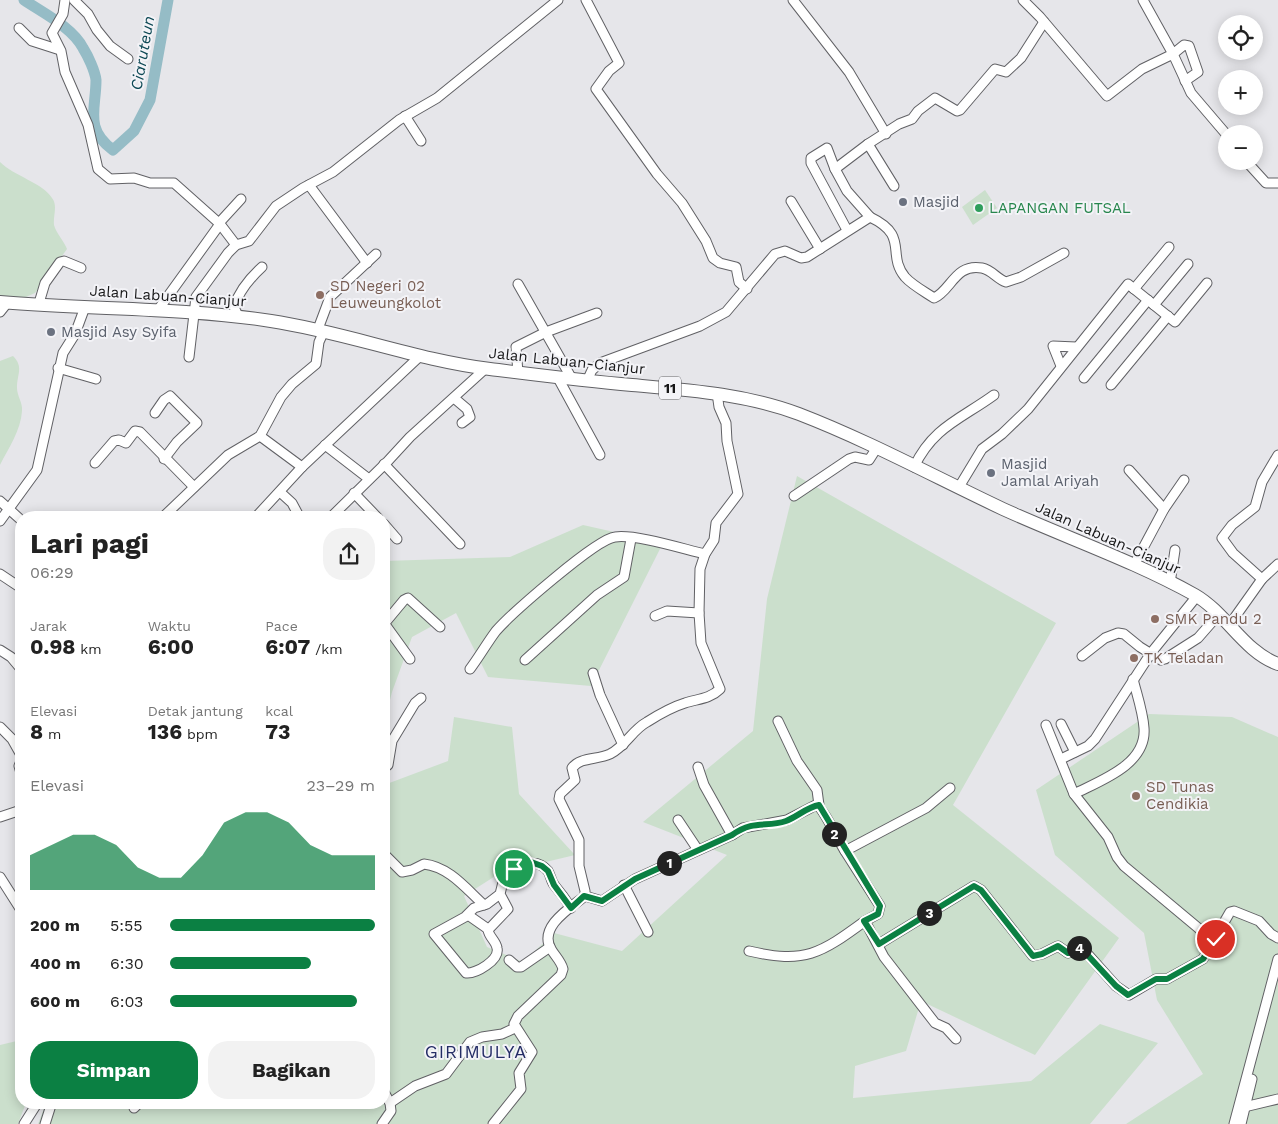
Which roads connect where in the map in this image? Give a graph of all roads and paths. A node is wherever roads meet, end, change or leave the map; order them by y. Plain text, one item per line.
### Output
1 (65, 0) edge
2 (74, 0) edge
3 (558, 0) edge
4 (586, 0) edge
5 (794, 0) edge
6 (1023, 0) edge
7 (1143, 0) edge
8 (1044, 22) junction
9 (19, 28) dead end
10 (60, 50) junction
11 (1173, 54) junction
12 (128, 59) dead end
13 (1185, 81) junction
14 (404, 116) junction
15 (1219, 125) edge
16 (886, 134) junction
17 (421, 141) dead end
18 (868, 144) junction
19 (835, 169) junction
20 (1255, 170) edge
21 (1278, 183) edge
22 (309, 185) junction
23 (894, 186) dead end
24 (241, 200) dead end
25 (791, 201) dead end
26 (870, 217) junction
27 (220, 224) junction
28 (847, 230) junction
29 (236, 245) junction
30 (1169, 247) dead end
31 (820, 249) junction
32 (1064, 253) dead end
33 (376, 254) dead end
34 (367, 263) junction
35 (1188, 264) dead end
36 (262, 267) dead end
37 (81, 268) dead end
38 (1207, 283) dead end
39 (518, 284) dead end
40 (746, 289) junction
41 (1134, 289) junction
42 (39, 303) junction
43 (1151, 303) junction
44 (3, 306) edge
45 (85, 307) junction
46 (158, 310) junction
47 (194, 312) junction
48 (597, 312) dead end
49 (238, 316) junction
50 (1168, 316) junction
51 (546, 332) junction
52 (320, 334) junction
53 (1076, 347) junction
54 (189, 356) dead end
55 (419, 357) junction
56 (1061, 366) junction
57 (58, 368) junction
58 (485, 369) junction
59 (518, 373) junction
60 (558, 378) junction
61 (1084, 378) dead end
62 (96, 379) dead end
63 (572, 379) junction
64 (587, 381) junction
65 (1111, 386) dead end
66 (717, 393) junction
67 (994, 395) dead end
68 (454, 398) junction
69 (155, 413) dead end
70 (462, 423) dead end
71 (260, 436) junction
72 (325, 445) junction
73 (876, 449) junction
74 (600, 455) dead end
75 (1278, 455) edge
76 (164, 459) junction
77 (95, 463) dead end
78 (384, 464) junction
79 (302, 467) junction
80 (914, 467) junction
81 (1129, 470) dead end
82 (369, 479) junction
83 (1184, 480) dead end
84 (194, 487) junction
85 (959, 487) junction
86 (280, 492) junction
87 (354, 493) junction
88 (794, 496) dead end
89 (0, 501) edge
90 (9, 508) junction
91 (1164, 509) junction
92 (169, 511) edge
93 (262, 511) edge
94 (296, 511) edge
95 (337, 511) edge
96 (371, 511) edge
97 (15, 514) edge
98 (0, 521) edge
99 (390, 531) edge
100 (397, 539) dead end
101 (631, 539) junction
102 (460, 544) dead end
103 (1175, 550) dead end
104 (705, 554) junction
105 (1278, 564) edge
106 (1134, 565) junction
107 (0, 574) edge
108 (1262, 579) junction
109 (15, 582) edge
110 (1170, 583) junction
111 (1196, 596) junction
112 (699, 613) junction
113 (1219, 614) junction
114 (655, 616) dead end
115 (390, 617) edge
116 (1230, 624) junction
117 (440, 627) dead end
118 (390, 632) edge
119 (0, 650) edge
120 (1151, 653) junction
121 (1082, 656) dead end
122 (410, 659) dead end
123 (525, 660) dead end
124 (15, 662) edge
125 (1278, 664) edge
126 (470, 669) dead end
127 (593, 673) dead end
128 (1133, 679) junction
129 (421, 698) dead end
130 (778, 721) dead end
131 (1061, 724) dead end
132 (1046, 725) dead end
133 (0, 727) edge
134 (15, 744) edge
135 (623, 745) junction
136 (1075, 752) junction
137 (390, 753) edge
138 (1061, 759) junction
139 (698, 768) dead end
140 (950, 788) dead end
141 (1074, 794) junction
142 (819, 805) junction
143 (15, 812) edge
144 (0, 817) edge
145 (678, 820) dead end
146 (732, 835) junction
147 (698, 850) junction
148 (845, 851) junction
149 (390, 860) edge
150 (0, 877) edge
151 (624, 884) junction
152 (500, 894) junction
153 (584, 896) junction
154 (15, 901) edge
155 (484, 905) junction
156 (571, 908) junction
157 (468, 915) junction
158 (864, 921) junction
159 (488, 929) junction
160 (648, 932) dead end
161 (1278, 938) edge
162 (879, 944) junction
163 (550, 947) junction
164 (749, 951) dead end
165 (1198, 955) dead end
166 (1278, 959) edge
167 (509, 960) dead end
168 (1274, 986) edge
169 (514, 1028) junction
170 (1258, 1038) junction
171 (956, 1039) dead end
172 (1260, 1049) junction
173 (1278, 1099) edge
174 (390, 1103) joint
175 (1241, 1108) junction
176 (34, 1109) edge
177 (50, 1109) edge
178 (24, 1124) edge
179 (45, 1124) edge
180 (382, 1124) edge
181 (493, 1124) edge
182 (1234, 1124) edge
183 (1241, 1124) edge

1 - 10 street
2 - 12 street
3 - 14 street
4 - 40 street
5 - 16 street
6 - 8 street
7 - 11 street
8 - 11 street
8 - 16 street
9 - 10 street
10 - 27 street
11 - 13 street
11 - 13 street
13 - 15 street
14 - 17 street
14 - 22 street
16 - 18 street
18 - 19 street
18 - 23 street
19 - 26 street
19 - 28 street
20 - 21 street
22 - 29 street
22 - 34 street
24 - 27 street
25 - 31 street
26 - 28 street
26 - 32 street
27 - 29 street
27 - 46 street
28 - 31 street
29 - 47 street
30 - 41 street
31 - 40 street
33 - 34 street
34 - 52 street
35 - 43 street
36 - 49 street
37 - 42 street
38 - 50 street
39 - 51 street
40 - 64 street
41 - 43 street
41 - 53 street
42 - 44 highway, Jalan Labuan-Cianjur / 11
42 - 45 highway, Jalan Labuan-Cianjur / 11
43 - 50 street
43 - 61 street
45 - 46 highway, Jalan Labuan-Cianjur / 11
45 - 57 street
46 - 47 highway, Jalan Labuan-Cianjur / 11
47 - 49 highway, Jalan Labuan-Cianjur / 11
47 - 54 street
48 - 51 street
49 - 52 highway, Jalan Labuan-Cianjur / 11
50 - 65 street
51 - 59 street
51 - 63 street
52 - 55 highway, Jalan Labuan-Cianjur / 11
52 - 71 street
53 - 56 street
53 - 56 street
55 - 58 highway, Jalan Labuan-Cianjur / 11
55 - 72 street
56 - 85 street
57 - 62 street
57 - 90 street
58 - 59 highway, Jalan Labuan-Cianjur / 11
58 - 68 street
59 - 60 highway, Jalan Labuan-Cianjur / 11
60 - 63 highway, Jalan Labuan-Cianjur / 11
60 - 74 street
63 - 64 highway, Jalan Labuan-Cianjur / 11
64 - 66 highway, Jalan Labuan-Cianjur / 11
66 - 73 highway, Jalan Labuan-Cianjur / 11
66 - 104 street
67 - 80 street
68 - 70 street
68 - 78 street
69 - 76 street
71 - 79 street
71 - 84 street
72 - 79 street
72 - 82 street
73 - 80 highway, Jalan Labuan-Cianjur / 11
73 - 88 street
75 - 108 street
76 - 77 street
76 - 84 street
78 - 82 street
78 - 102 street
79 - 86 street
80 - 85 highway, Jalan Labuan-Cianjur / 11
81 - 91 street
82 - 87 street
83 - 91 street
84 - 92 street
85 - 106 highway, Jalan Labuan-Cianjur / 11
86 - 93 street
86 - 94 street
87 - 95 street
87 - 96 street
89 - 90 street
90 - 97 street
90 - 98 street
91 - 106 street
99 - 100 street
101 - 104 street
101 - 123 street
101 - 126 street
103 - 110 street
104 - 112 street
105 - 108 street
106 - 110 highway, Jalan Labuan-Cianjur / 11
107 - 109 street
108 - 116 street
110 - 111 highway, Jalan Labuan-Cianjur / 11
111 - 113 highway, Jalan Labuan-Cianjur / 11
111 - 120 street
112 - 114 street
112 - 135 street
113 - 116 highway, Jalan Labuan-Cianjur / 11
113 - 120 street
115 - 117 street
116 - 125 highway, Jalan Labuan-Cianjur / 11
118 - 122 street
119 - 124 street
120 - 121 street
120 - 128 street
127 - 135 street
128 - 136 street
128 - 141 street
129 - 137 street
130 - 142 street
131 - 136 street
132 - 138 street
133 - 134 street
135 - 153 street
136 - 138 street
138 - 141 street
139 - 146 street
140 - 148 street
141 - 165 street
142 - 146 street
142 - 148 street
143 - 144 street
145 - 147 street
146 - 147 street
147 - 151 street
148 - 158 street
149 - 155 street
150 - 154 street
151 - 153 street
151 - 160 street
152 - 155 street
152 - 156 street
152 - 159 street
153 - 156 street
155 - 157 street
156 - 163 street
157 - 159 street
157 - 159 street
158 - 162 street
158 - 164 street
161 - 162 street
162 - 171 street
163 - 167 street
163 - 169 street
166 - 168 street
168 - 170 street
168 - 172 street
169 - 174 street
169 - 181 street
170 - 172 street
170 - 175 street
172 - 175 street
173 - 175 street
174 - 180 street
175 - 182 street
175 - 183 street
176 - 178 street
177 - 179 street

